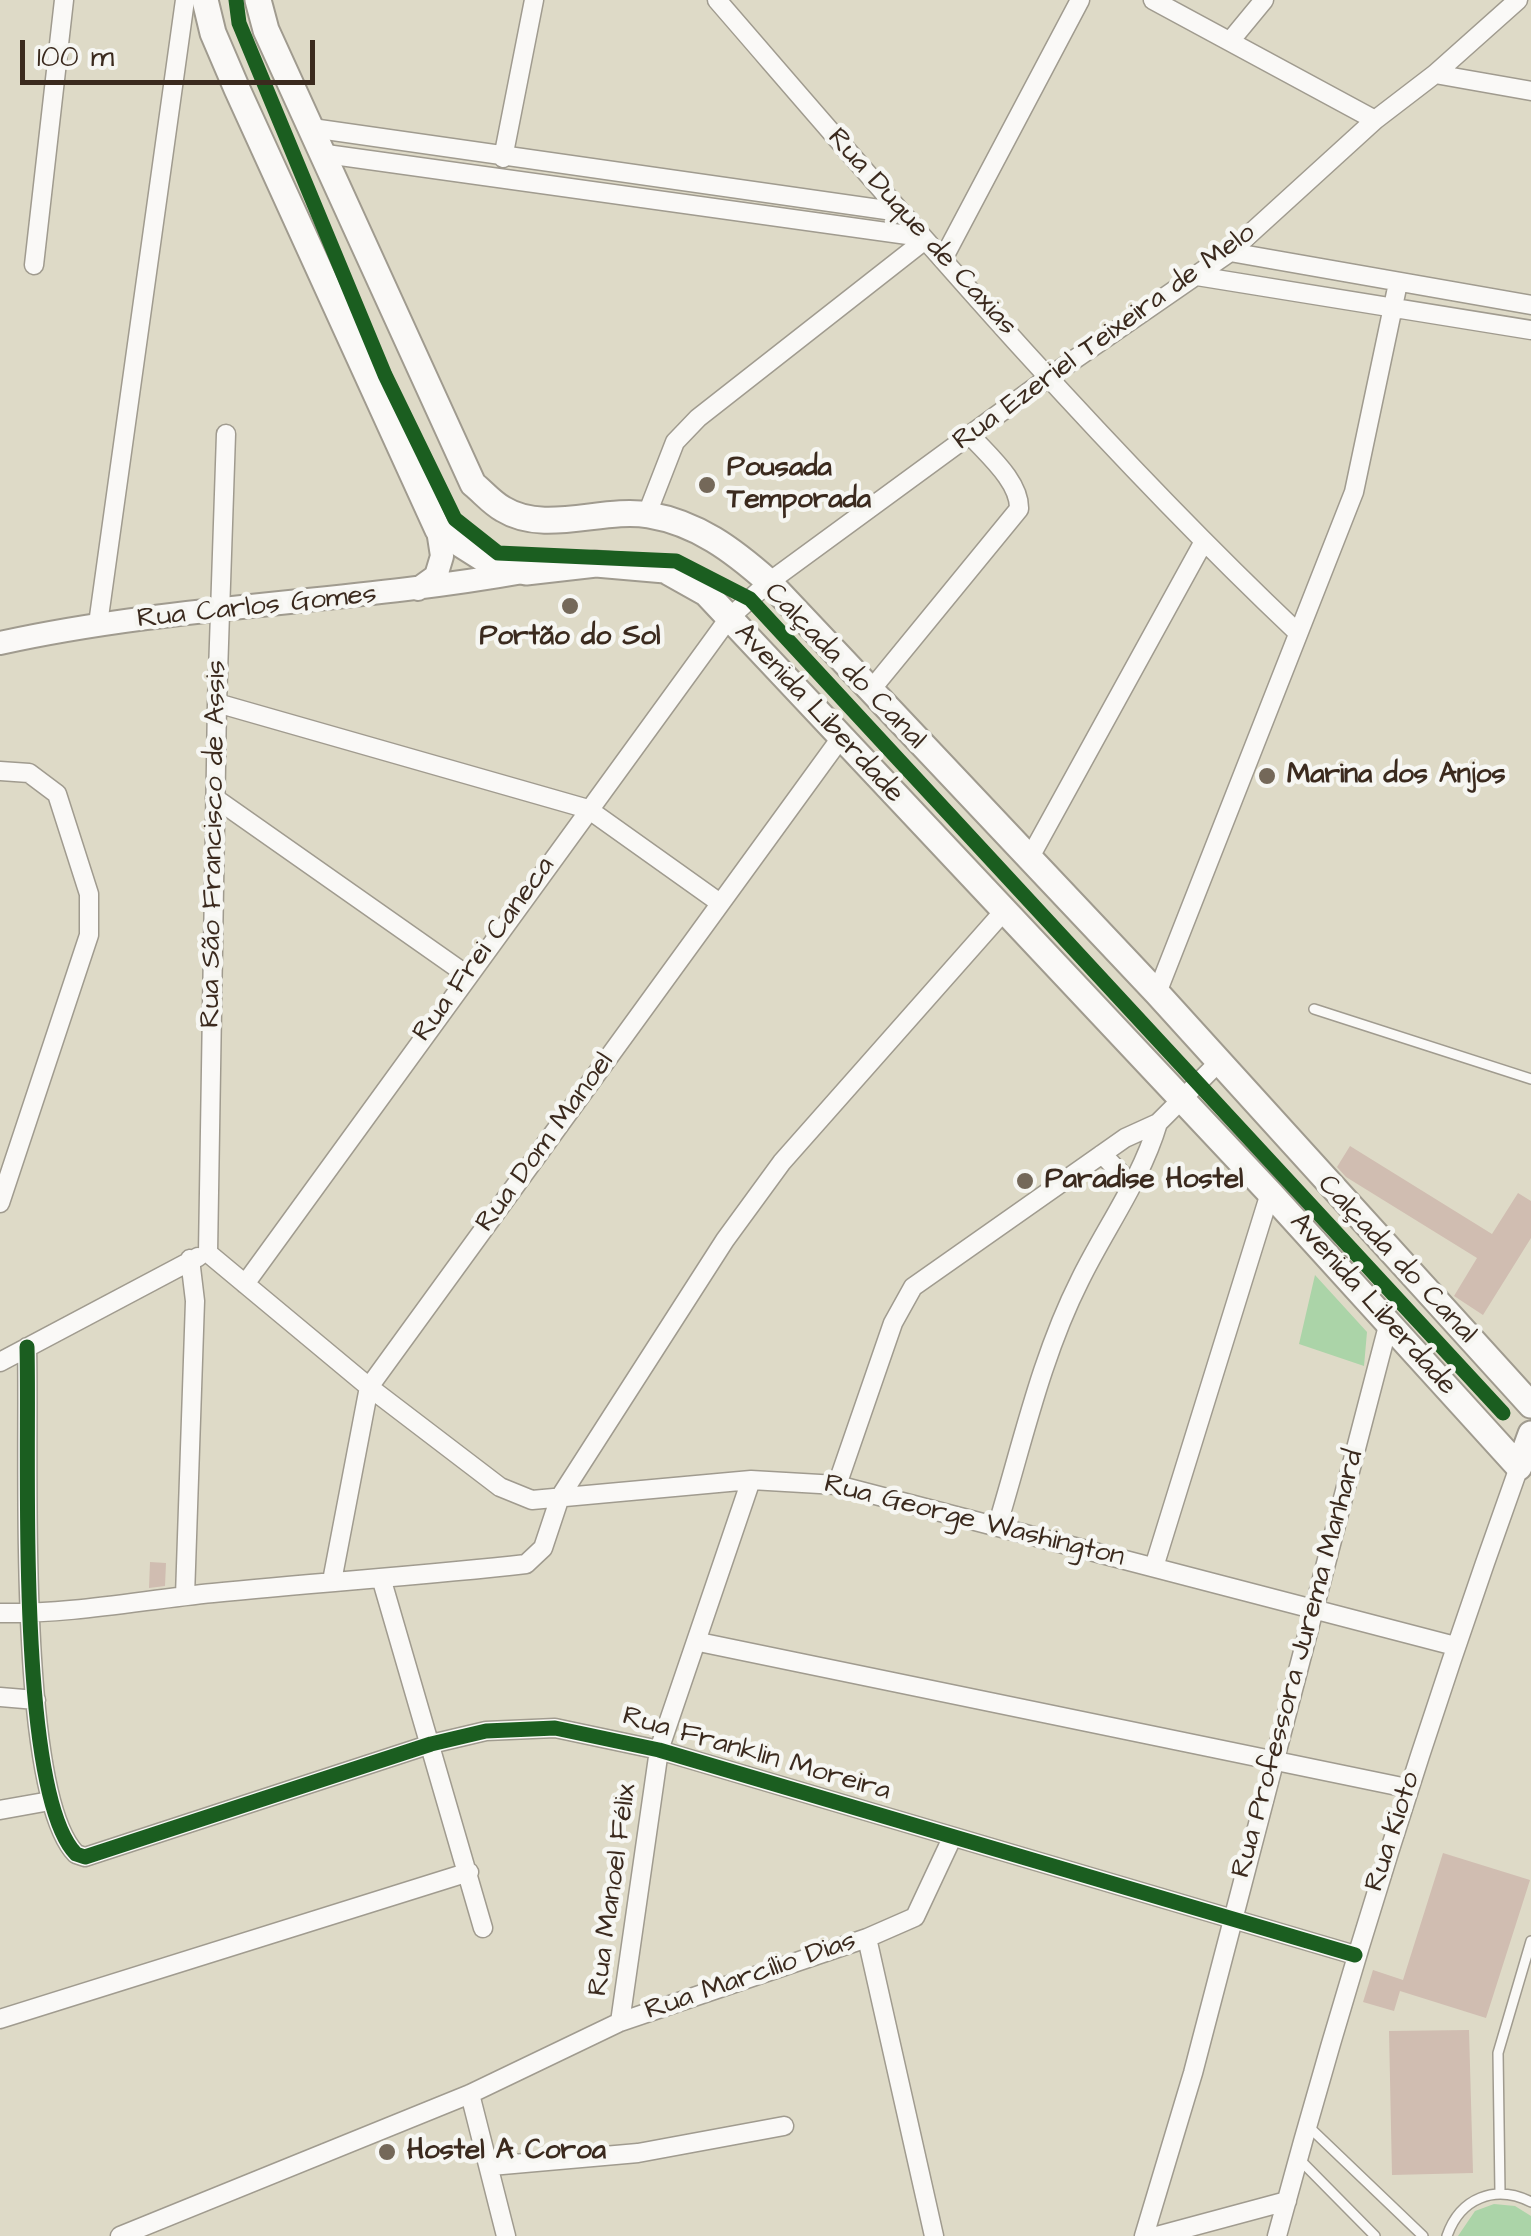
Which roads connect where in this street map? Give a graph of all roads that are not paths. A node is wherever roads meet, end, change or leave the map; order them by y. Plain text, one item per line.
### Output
1 (64, 0) edge
2 (185, 0) edge
3 (206, 0) edge
4 (258, 0) edge
5 (534, 0) edge
6 (718, 0) edge
7 (1080, 0) edge
8 (1153, 0) edge
9 (1264, 0) edge
10 (1518, 0) edge
11 (1231, 40) junction
12 (1435, 74) junction
13 (1531, 91) edge
14 (1375, 120) junction
15 (312, 128) junction
16 (326, 154) junction
17 (504, 158) junction
18 (551, 164) junction
19 (866, 172) junction
20 (548, 186) junction
21 (870, 209) junction
22 (900, 212) junction
23 (879, 231) junction
24 (924, 239) junction
25 (1230, 252) junction
26 (943, 259) junction
27 (34, 265) dead end
28 (1197, 276) junction
29 (1398, 283) junction
30 (1531, 305) edge
31 (1394, 311) junction
32 (1531, 330) edge
33 (1050, 377) junction
34 (226, 434) dead end
35 (971, 436) junction
36 (647, 514) junction
37 (438, 530) junction
38 (1203, 543) junction
39 (526, 572) junction
40 (769, 582) junction
41 (415, 591) junction
42 (220, 613) junction
43 (729, 618) junction
44 (98, 624) junction
45 (1297, 632) junction
46 (0, 643) edge
47 (870, 691) junction
48 (217, 703) junction
49 (840, 739) junction
50 (0, 771) edge
51 (214, 798) junction
52 (588, 809) junction
53 (1029, 859) junction
54 (720, 903) junction
55 (1004, 911) junction
56 (466, 976) junction
57 (1157, 993) junction
58 (1314, 1009) dead end
59 (1219, 1062) junction
60 (1531, 1079) edge
61 (1183, 1100) junction
62 (1158, 1123) junction
63 (1102, 1154) junction
64 (1132, 1186) junction
65 (1270, 1193) junction
66 (0, 1203) edge
67 (199, 1256) junction
68 (245, 1284) junction
69 (1389, 1322) junction
70 (27, 1347) junction
71 (0, 1362) edge
72 (369, 1387) junction
73 (1531, 1405) edge
74 (1531, 1434) edge
75 (1519, 1467) junction
76 (751, 1480) junction
77 (837, 1485) junction
78 (560, 1497) junction
79 (997, 1526) junction
80 (1154, 1567) junction
81 (332, 1581) junction
82 (382, 1581) junction
83 (185, 1596) junction
84 (1311, 1611) junction
85 (0, 1613) edge
86 (30, 1614) junction
87 (699, 1642) junction
88 (1454, 1646) junction
89 (0, 1697) edge
90 (36, 1700) junction
91 (431, 1744) junction
92 (659, 1750) junction
93 (1272, 1759) junction
94 (1407, 1788) junction
95 (50, 1801) junction
96 (0, 1810) edge
97 (952, 1838) junction
98 (468, 1872) junction
99 (1232, 1920) junction
100 (483, 1928) dead end
101 (868, 1938) junction
102 (1531, 1940) edge
103 (1355, 1955) junction
104 (0, 2019) edge
105 (620, 2022) junction
106 (470, 2094) junction
107 (784, 2126) dead end
108 (1307, 2126) junction
109 (1298, 2158) junction
110 (491, 2166) junction
111 (1500, 2193) junction
112 (1286, 2201) junction
113 (1531, 2202) edge
114 (120, 2236) edge
115 (506, 2236) edge
116 (934, 2236) edge
117 (1144, 2236) edge
118 (1157, 2236) edge
119 (1277, 2236) edge
120 (1375, 2236) edge
121 (1423, 2236) edge
122 (1447, 2236) edge

1 - 27 street
2 - 44 street
3 - 37 main road
4 - 15 main road, Avenida Liberdade
5 - 17 street
6 - 19 street, Rua Duque de Caxias
7 - 26 street
8 - 11 street
9 - 11 street
10 - 12 street, Rua Ezeriel Teixeira de Melo
11 - 14 street
12 - 13 street
12 - 14 street, Rua Ezeriel Teixeira de Melo
14 - 25 street, Rua Ezeriel Teixeira de Melo
15 - 16 main road, Avenida Liberdade
15 - 17 street
16 - 20 street
16 - 36 main road, Avenida Liberdade
17 - 18 street
18 - 20 street
18 - 21 street
19 - 21 street
19 - 22 street, Rua Duque de Caxias
20 - 23 street
21 - 22 street
21 - 23 street
22 - 24 street, Rua Duque de Caxias
23 - 24 street
24 - 26 street, Rua Duque de Caxias
24 - 36 street
25 - 28 street, Rua Ezeriel Teixeira de Melo
25 - 29 street
26 - 33 street, Rua Duque de Caxias
28 - 31 street
28 - 33 street, Rua Ezeriel Teixeira de Melo
29 - 30 street
29 - 31 street
31 - 32 street
31 - 45 street
33 - 35 street, Rua Ezeriel Teixeira de Melo
33 - 38 street, Rua Duque de Caxias
34 - 42 street, Rua São Francisco de Assis
35 - 40 street, Rua Ezeriel Teixeira de Melo
35 - 47 street
36 - 40 main road, Avenida Liberdade
37 - 39 main road, Avenida Liberdade
37 - 41 street
38 - 45 street, Rua Duque de Caxias
38 - 53 street
39 - 41 street, Rua Carlos Gomes
39 - 43 main road, Avenida Liberdade
40 - 43 street, Rua Ezeriel Teixeira de Melo
40 - 47 main road, Avenida Liberdade
41 - 42 street, Rua Carlos Gomes
42 - 44 street, Rua Carlos Gomes
42 - 48 street, Rua São Francisco de Assis
43 - 49 main road, Avenida Liberdade
43 - 52 street, Rua Frei Caneca
44 - 46 street, Rua Carlos Gomes
45 - 57 street
47 - 53 main road, Avenida Liberdade
48 - 51 street, Rua São Francisco de Assis
48 - 52 street
49 - 54 street, Rua Dom Manoel
49 - 55 main road, Avenida Liberdade
50 - 66 street
51 - 56 street
51 - 67 street, Rua São Francisco de Assis
52 - 54 street
52 - 56 street, Rua Frei Caneca
53 - 57 main road, Avenida Liberdade
54 - 72 street, Rua Dom Manoel
55 - 61 main road, Avenida Liberdade
55 - 78 street
56 - 68 street, Rua Frei Caneca
57 - 59 main road, Avenida Liberdade
58 - 60 lane
59 - 61 street
59 - 73 main road, Avenida Liberdade
61 - 62 street
61 - 65 main road, Avenida Liberdade
62 - 63 street
62 - 64 street
63 - 64 street
63 - 77 street
64 - 79 street
65 - 69 main road, Avenida Liberdade
65 - 80 street
67 - 68 street, Rua George Washington
67 - 70 street
67 - 83 street, Rua São Francisco de Assis
68 - 72 street, Rua George Washington
69 - 75 main road, Avenida Liberdade
69 - 84 street, Rua Professora Jurema Manhard
70 - 71 street
70 - 86 street
72 - 78 street, Rua George Washington
72 - 81 street, Rua Dom Manoel
74 - 75 main road, Rua Kioto
75 - 88 street, Rua Kioto
76 - 77 street, Rua George Washington
76 - 78 street, Rua George Washington
76 - 87 street, Rua Manoel Félix
77 - 79 street, Rua George Washington
78 - 82 street
79 - 80 street, Rua George Washington
80 - 84 street, Rua George Washington
81 - 82 street
81 - 83 street
82 - 91 street
83 - 86 street
84 - 88 street, Rua George Washington
84 - 93 street, Rua Professora Jurema Manhard
85 - 86 street
86 - 90 street
87 - 92 street, Rua Manoel Félix
87 - 93 street
88 - 94 street, Rua Kioto
89 - 90 street
90 - 95 street
91 - 92 street, Rua Franklin Moreira
91 - 95 street, Rua Franklin Moreira
91 - 98 street
92 - 97 street, Rua Franklin Moreira
92 - 105 street, Rua Manoel Félix
93 - 94 street
93 - 99 street, Rua Professora Jurema Manhard
94 - 103 street, Rua Kioto
95 - 96 street
97 - 99 street, Rua Franklin Moreira
97 - 101 street, Rua Marcílio Dias
98 - 100 street
98 - 104 street
99 - 103 street, Rua Franklin Moreira
99 - 117 street, Rua Professora Jurema Manhard
101 - 105 street, Rua Marcílio Dias
101 - 116 street
102 - 111 lane
103 - 108 street, Rua Kioto
105 - 106 street, Rua Marcílio Dias
106 - 110 street
106 - 114 street, Rua Marcílio Dias
107 - 110 street
108 - 109 street, Rua Kioto
108 - 121 lane
109 - 112 street, Rua Kioto
109 - 120 lane
110 - 115 street
111 - 113 lane
111 - 122 lane
112 - 118 street
112 - 119 street, Rua Kioto

